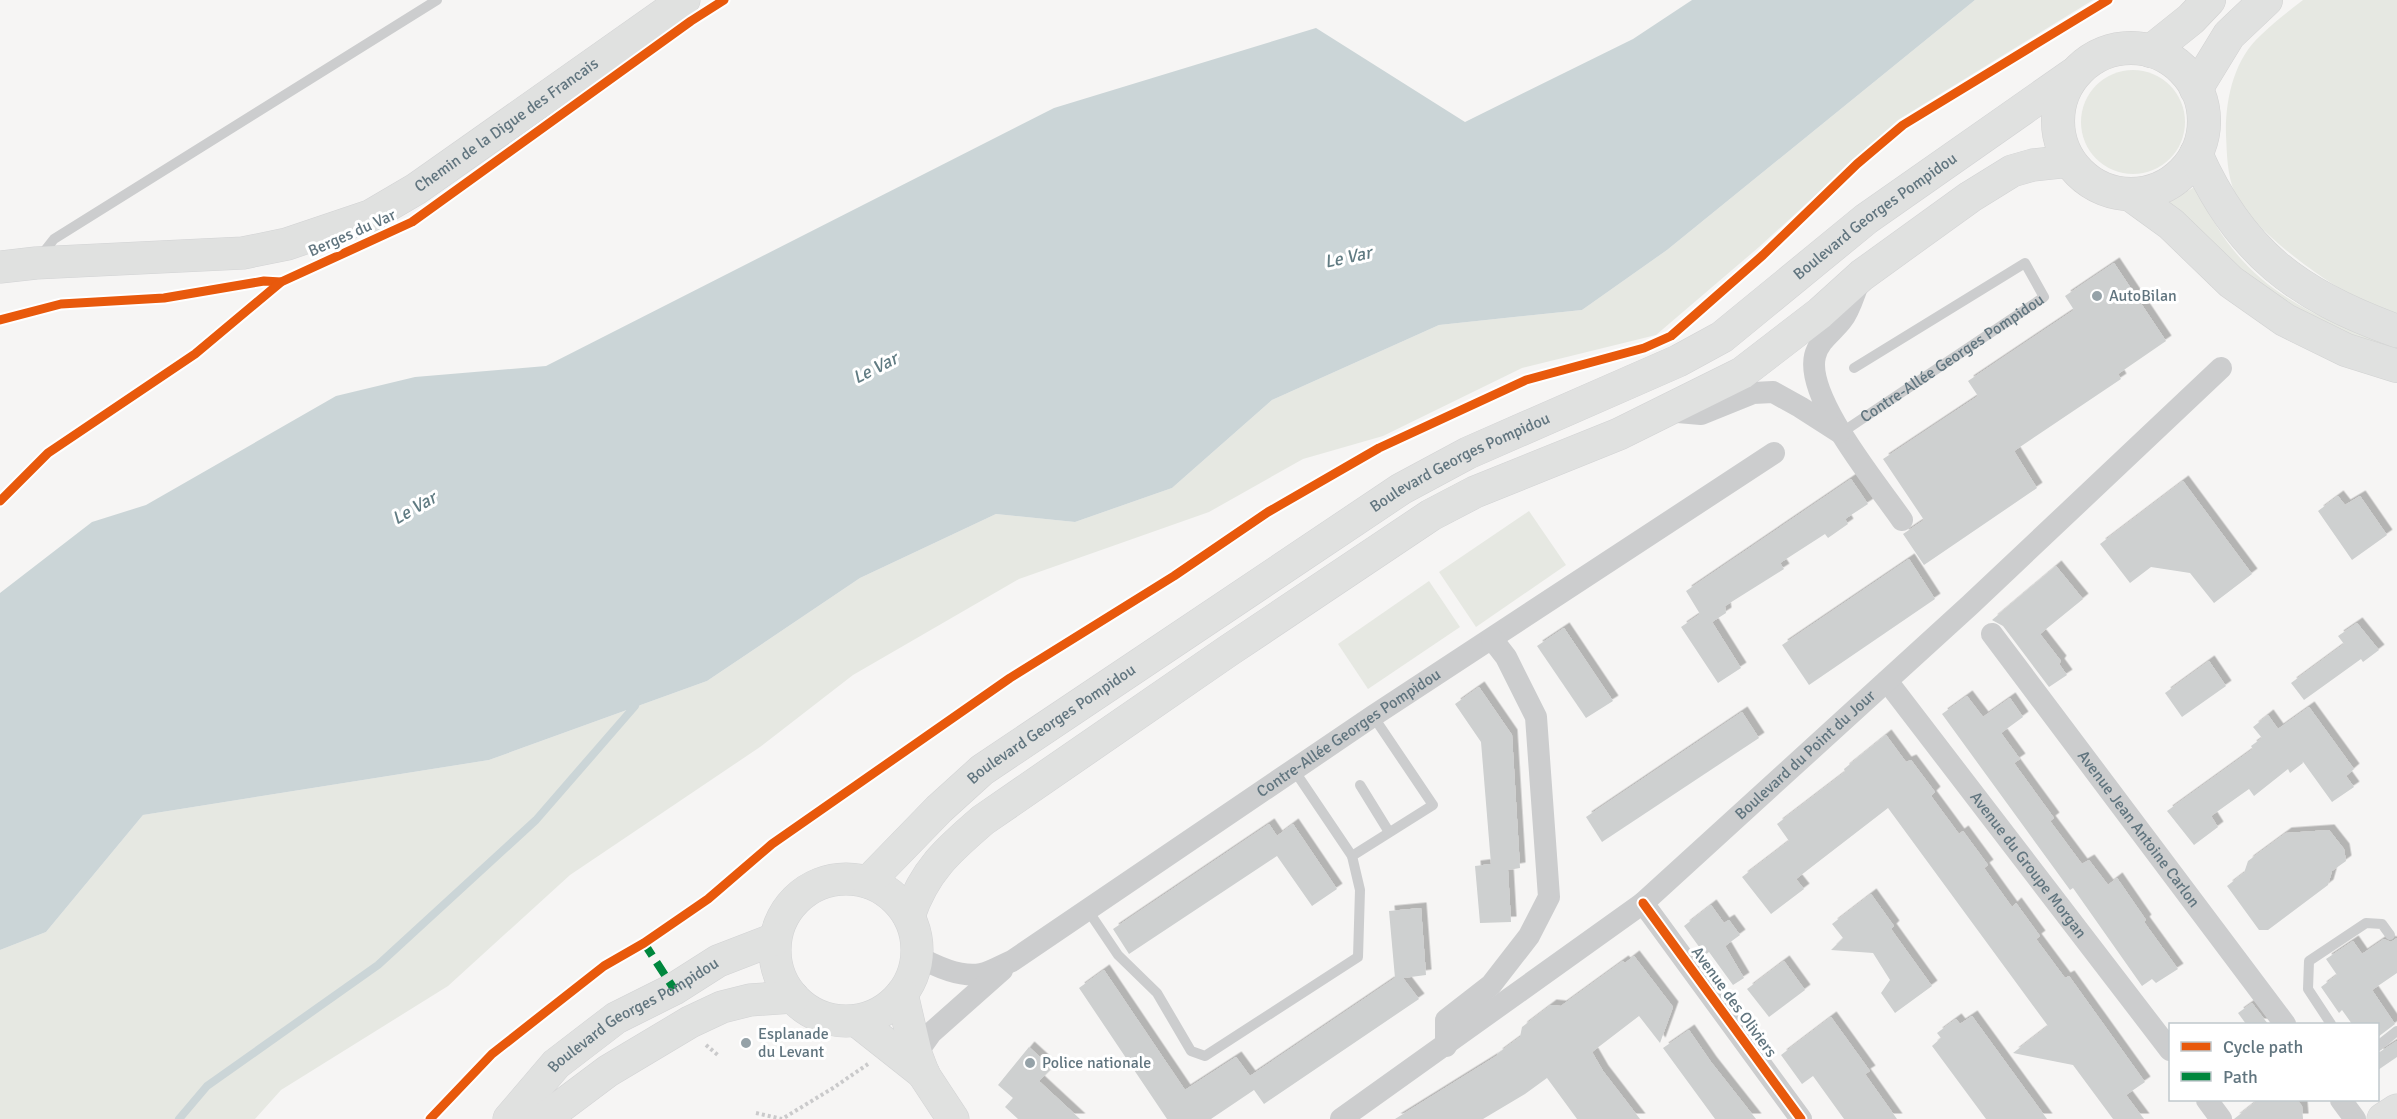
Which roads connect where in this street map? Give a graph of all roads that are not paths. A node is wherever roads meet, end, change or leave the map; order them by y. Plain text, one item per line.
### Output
1 (437, 0) edge
2 (684, 0) edge
3 (2209, 0) edge
4 (2266, 0) edge
5 (2151, 51) junction
6 (2073, 74) junction
7 (2196, 89) junction
8 (2196, 154) junction
9 (2070, 161) junction
10 (2131, 195) junction
11 (36, 263) junction
12 (0, 267) edge
13 (1862, 275) junction
14 (2397, 332) edge
15 (2397, 366) edge
16 (1854, 368) dead end
17 (2220, 369) dead end
18 (1664, 411) junction
19 (1841, 433) junction
20 (1774, 453) dead end
21 (1902, 520) dead end
22 (1992, 634) dead end
23 (1492, 639) junction
24 (1887, 681) junction
25 (1373, 716) junction
26 (1294, 770) junction
27 (1360, 785) dead end
28 (1389, 832) junction
29 (1352, 856) junction
30 (868, 882) junction
31 (1643, 903) junction
32 (1087, 909) junction
33 (909, 916) junction
34 (2390, 935) dead end
35 (775, 939) junction
36 (917, 956) junction
37 (1012, 961) junction
38 (903, 994) junction
39 (793, 997) junction
40 (857, 1021) junction
41 (2284, 1023) edge
42 (2330, 1023) edge
43 (2397, 1031) edge
44 (2379, 1045) edge
45 (1446, 1046) junction
46 (2169, 1049) edge
47 (920, 1064) junction
48 (2208, 1101) edge
49 (2342, 1101) edge
50 (2397, 1110) edge
51 (1359, 1112) edge
52 (510, 1119) edge
53 (544, 1119) edge
54 (954, 1119) edge
55 (1341, 1119) edge
56 (1801, 1119) edge
57 (2221, 1119) edge
58 (2355, 1119) edge
59 (2383, 1119) edge

1 - 11 lane
2 - 11 main road, Chemin de la Digue des Francais
3 - 5 main road
4 - 7 main road
5 - 6 main road
5 - 7 main road
6 - 9 main road
6 - 30 main road, Boulevard Georges Pompidou
7 - 8 main road
8 - 10 main road
8 - 14 main road
9 - 10 main road
9 - 13 main road, Boulevard Georges Pompidou
10 - 15 main road
11 - 12 main road, Chemin de la Digue des Francais
13 - 18 main road, Boulevard Georges Pompidou
13 - 19 street
16 - 19 lane, Contre-Allée Georges Pompidou
17 - 24 street, Boulevard du Point du Jour
18 - 19 street
18 - 33 main road, Boulevard Georges Pompidou
19 - 21 street
20 - 23 street, Contre-Allée Georges Pompidou
22 - 41 street, Avenue Jean Antoine Carlon
23 - 25 street, Contre-Allée Georges Pompidou
23 - 45 street
24 - 31 street, Boulevard du Point du Jour
24 - 46 street, Avenue du Groupe Morgan
25 - 26 street, Contre-Allée Georges Pompidou
25 - 28 lane
26 - 29 lane
26 - 32 street, Contre-Allée Georges Pompidou
27 - 28 lane
28 - 29 lane
29 - 32 lane
30 - 33 main road
30 - 35 main road
31 - 45 street, Boulevard du Point du Jour
31 - 56 street, Avenue des Oliviers
32 - 37 street, Contre-Allée Georges Pompidou
33 - 36 main road
34 - 42 lane
35 - 39 main road
35 - 52 main road, Boulevard Georges Pompidou
36 - 37 street, Contre-Allée Georges Pompidou
36 - 38 main road
37 - 47 street
38 - 40 main road
38 - 47 main road
39 - 40 main road
39 - 53 main road, Boulevard Georges Pompidou
40 - 47 main road
43 - 44 lane
45 - 51 street, Boulevard du Point du Jour
47 - 54 main road
48 - 57 street
49 - 58 street
50 - 59 main road
51 - 55 street, Boulevard du Point du Jour

